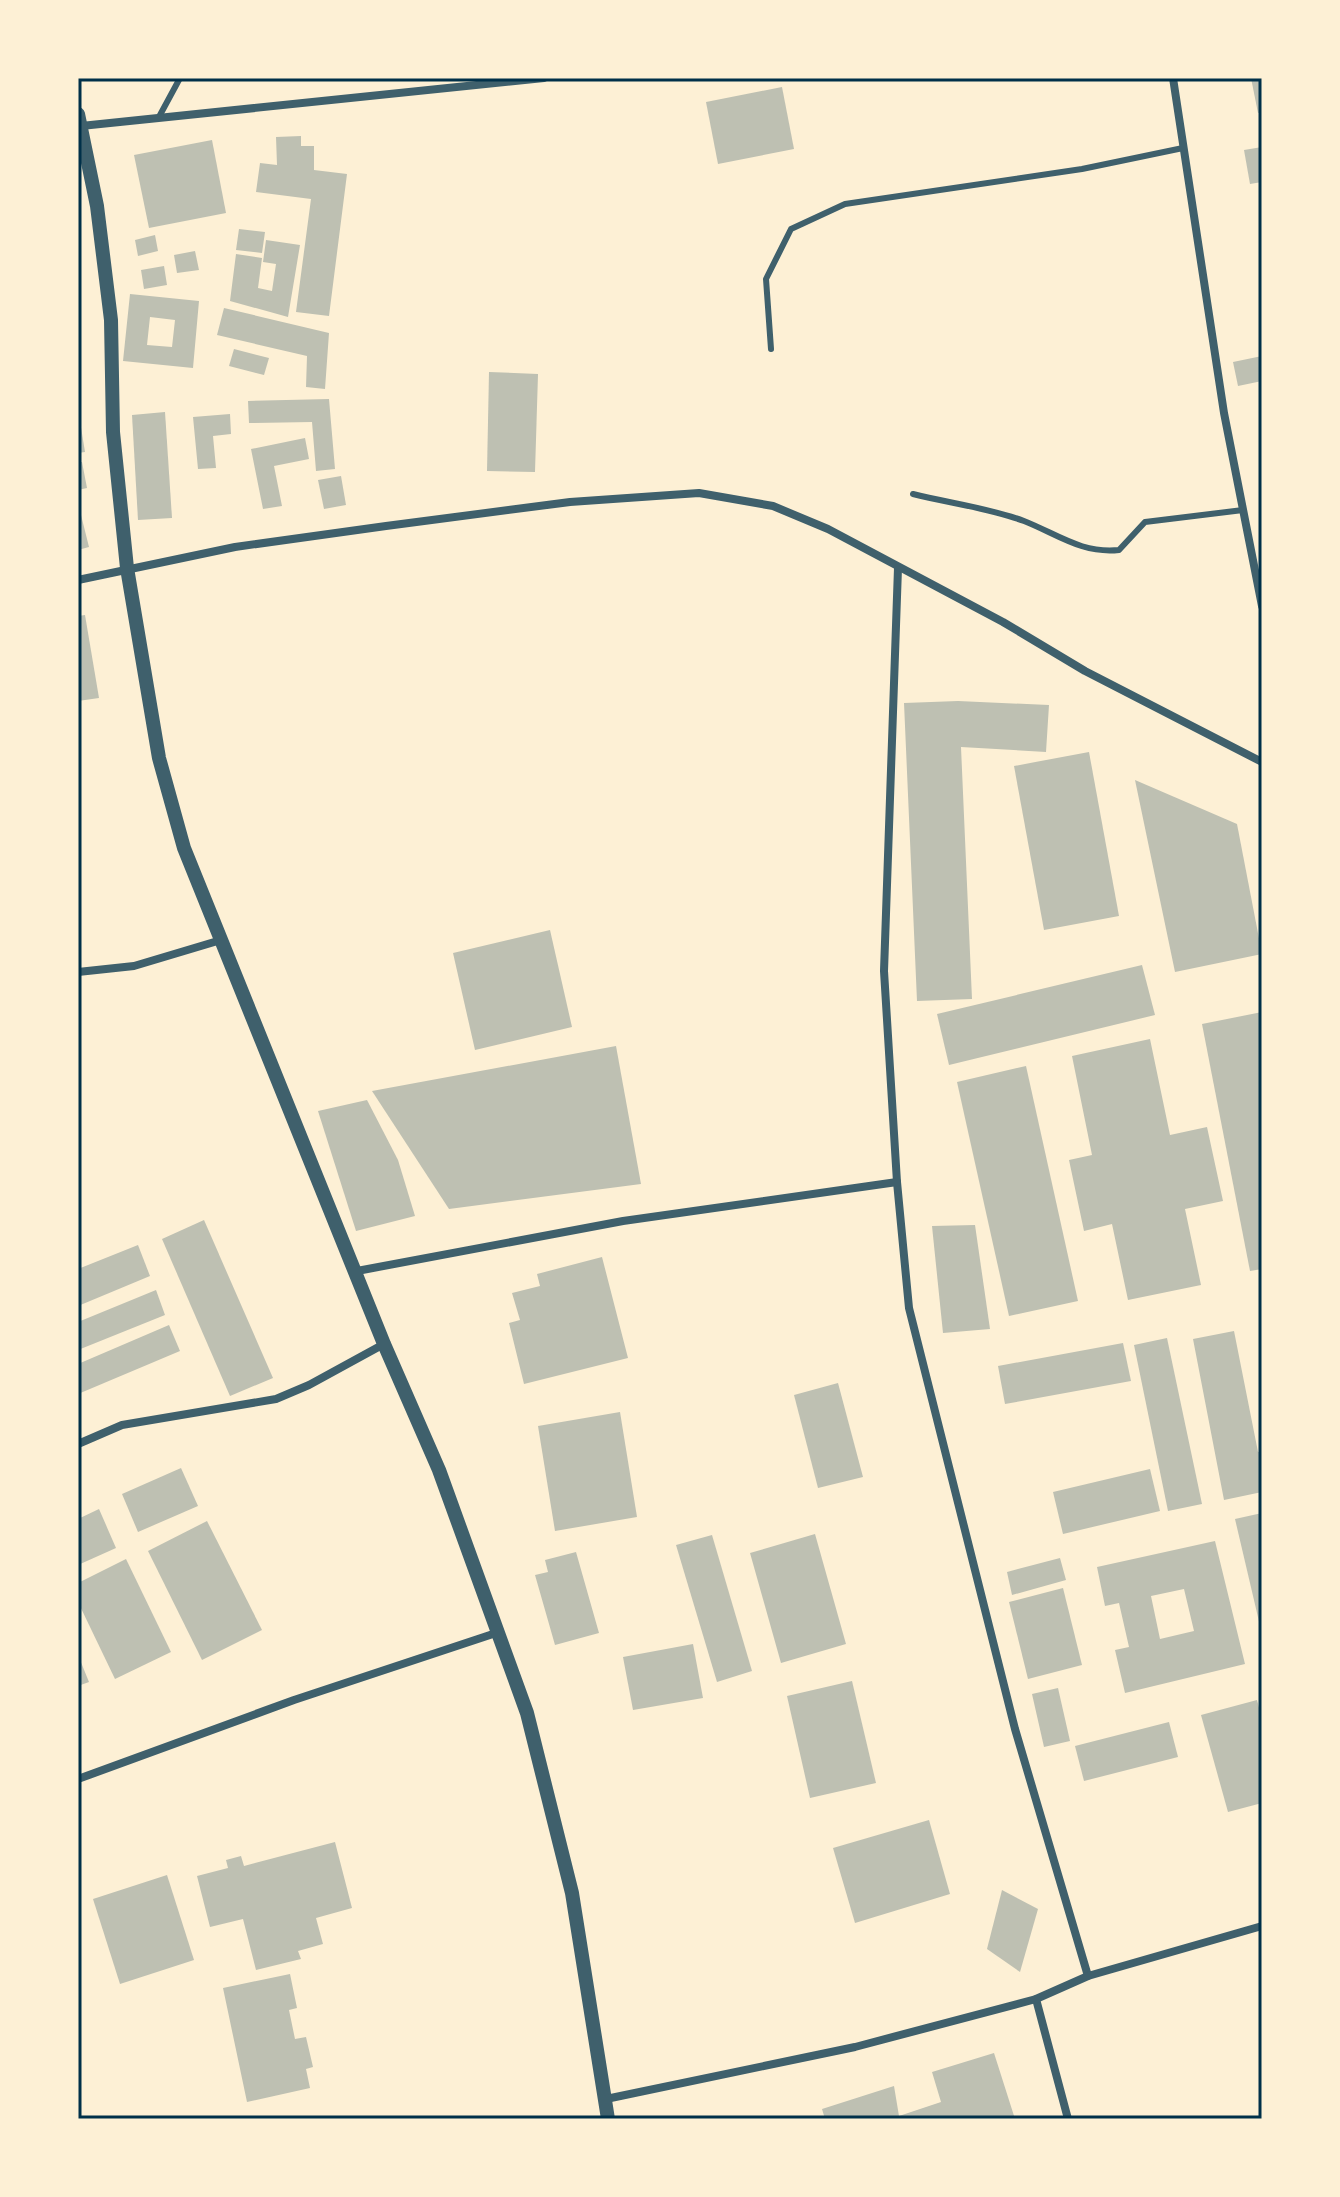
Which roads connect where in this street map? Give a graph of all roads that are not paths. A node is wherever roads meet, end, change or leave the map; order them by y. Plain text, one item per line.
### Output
1 (180, 78) edge
2 (544, 78) edge
3 (1173, 78) edge
4 (160, 115) junction
5 (79, 120) edge
6 (1183, 148) junction
7 (771, 349) dead end
8 (913, 494) dead end
9 (1243, 510) junction
10 (127, 568) junction
11 (898, 568) junction
12 (78, 580) edge
13 (1262, 606) edge
14 (1262, 762) edge
15 (221, 940) junction
16 (78, 972) edge
17 (897, 1182) junction
18 (357, 1271) junction
19 (384, 1344) junction
20 (78, 1444) edge
21 (500, 1632) junction
22 (78, 1779) edge
23 (1262, 1926) edge
24 (1088, 1976) junction
25 (1036, 1999) junction
26 (606, 2099) junction
27 (608, 2119) edge
28 (1068, 2119) edge

1 - 4 lane
2 - 4 street
3 - 6 street
4 - 5 street
5 - 10 street
6 - 7 lane
6 - 9 street
8 - 9 lane
9 - 13 street
10 - 11 street
10 - 12 street
10 - 15 street
11 - 14 street
11 - 17 street
15 - 16 street
15 - 18 street
17 - 18 street
17 - 24 street
18 - 19 street
19 - 20 street
19 - 21 street
21 - 22 street
21 - 26 street
23 - 24 street
24 - 25 street
25 - 26 street
25 - 28 street
26 - 27 street

